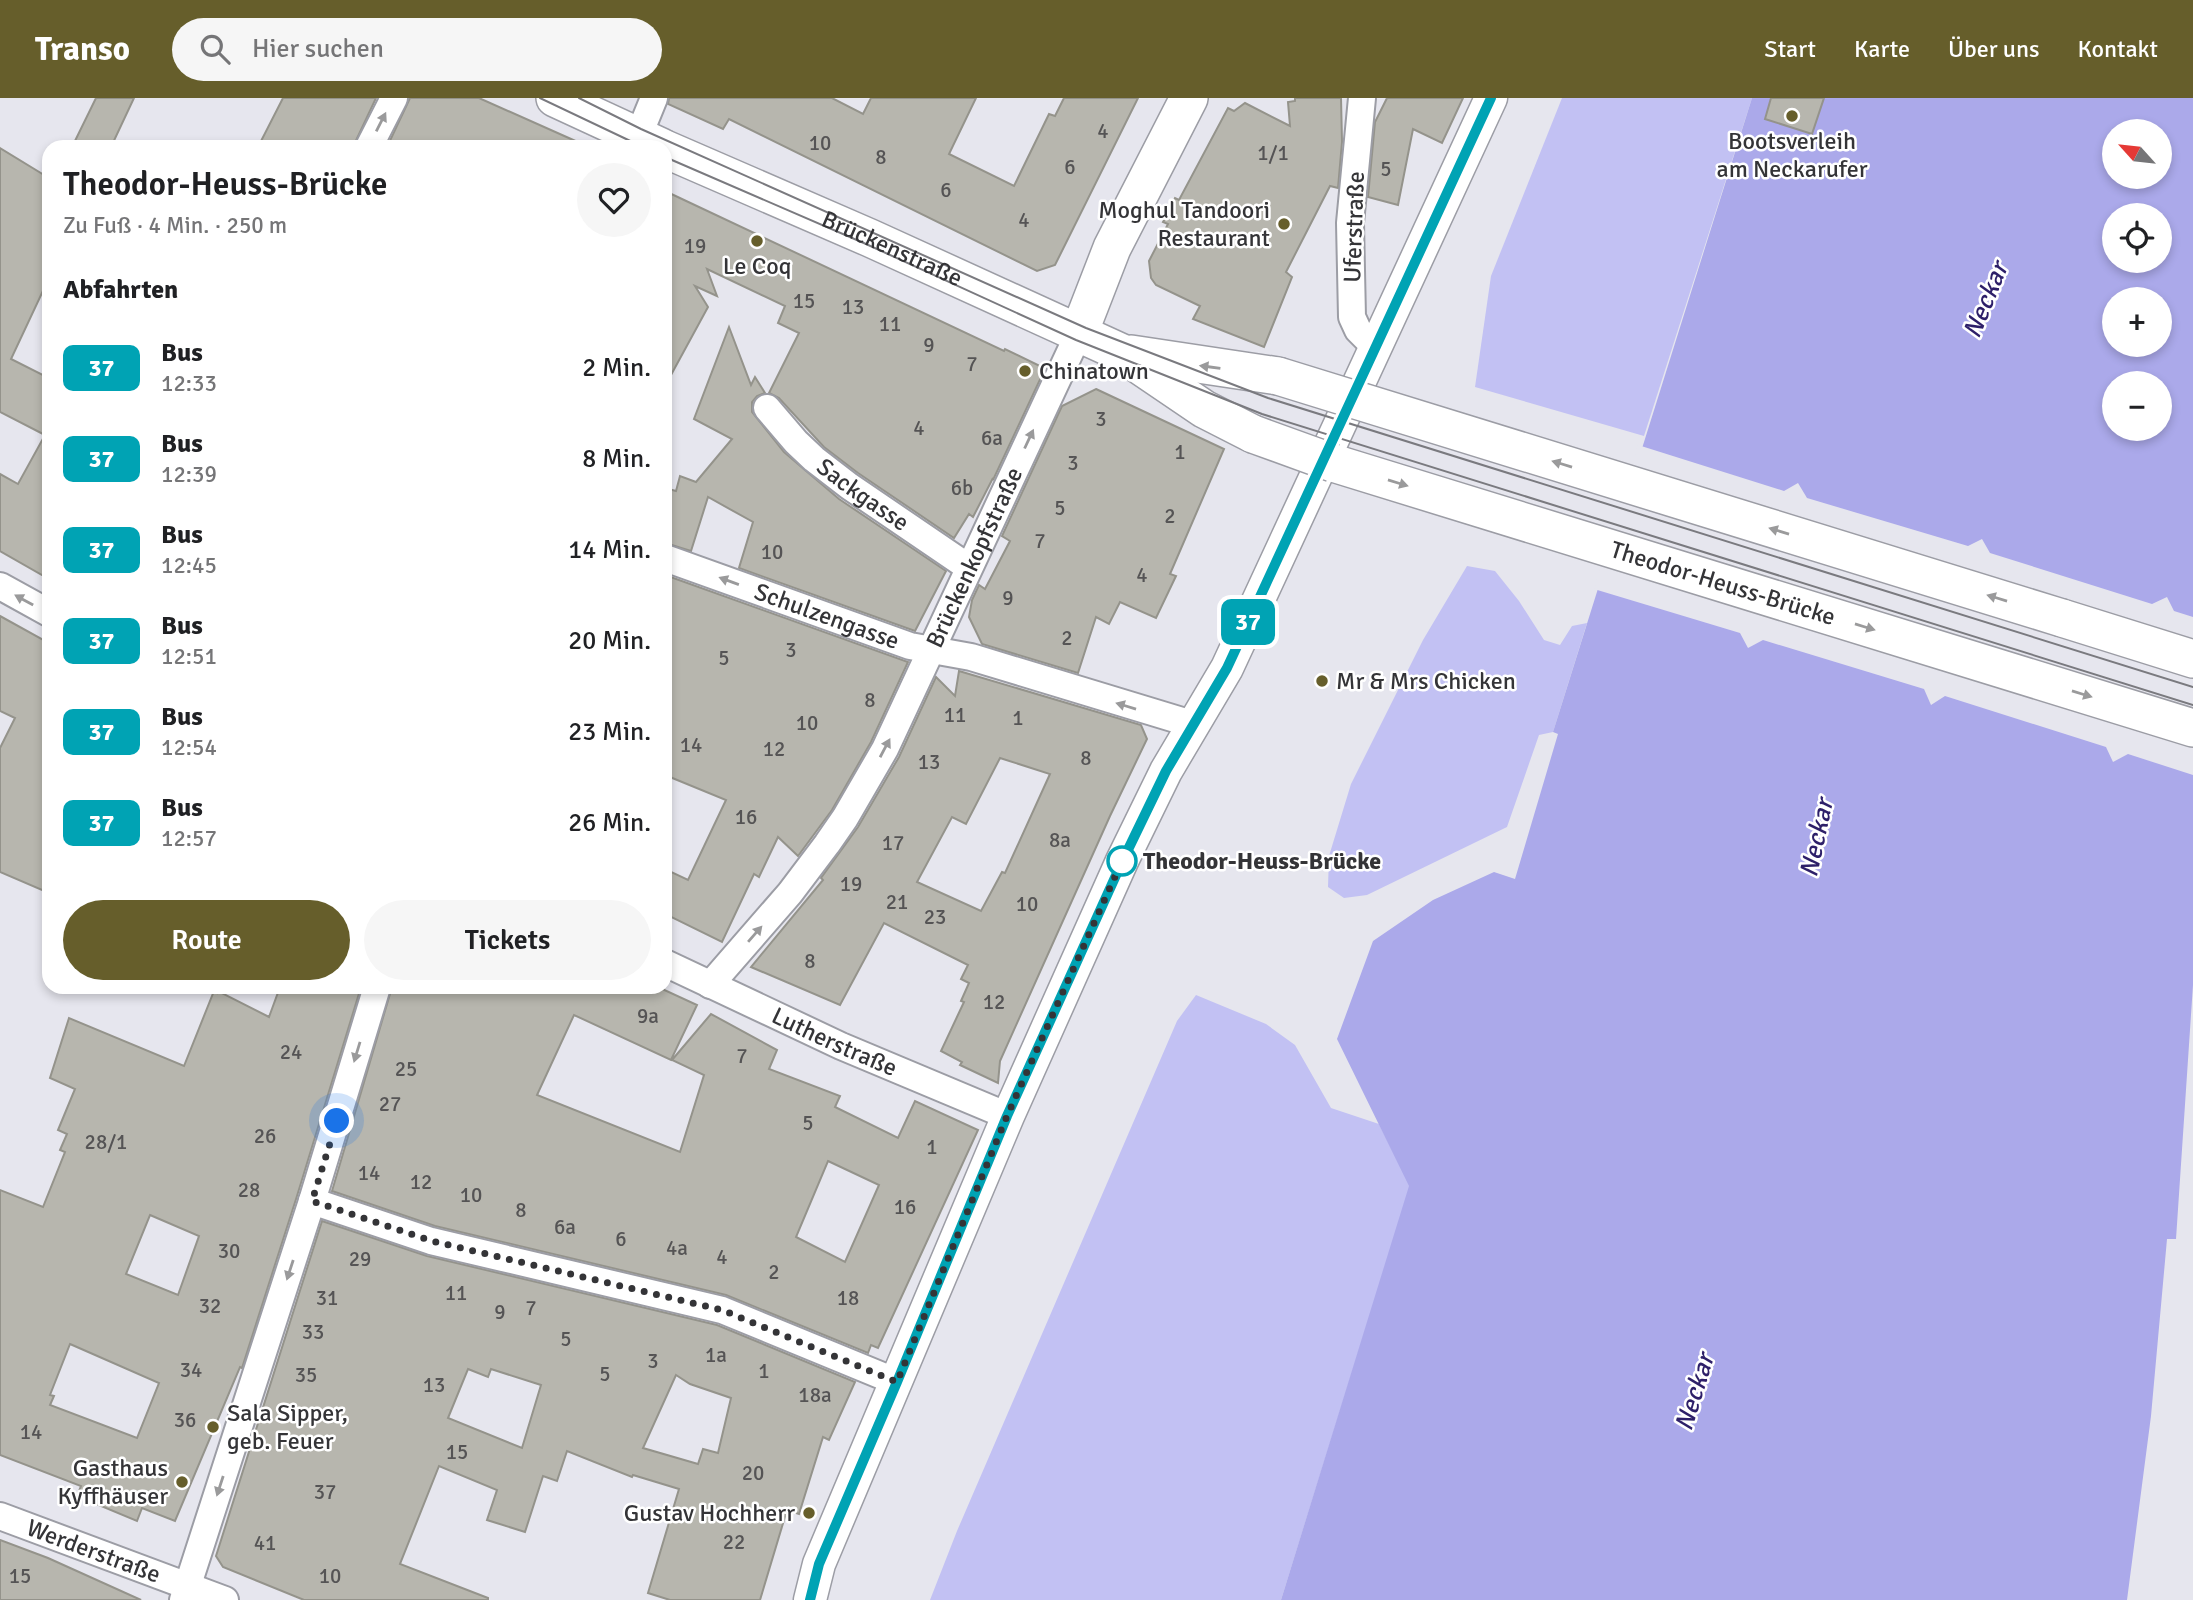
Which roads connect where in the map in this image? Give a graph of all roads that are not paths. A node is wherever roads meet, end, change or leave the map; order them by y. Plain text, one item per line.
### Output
1 (394, 98) edge
2 (555, 98) edge
3 (654, 98) edge
4 (1189, 98) edge
5 (1362, 98) edge
6 (1491, 98) edge
7 (373, 140) edge
8 (639, 140) edge
9 (650, 140) edge
10 (672, 155) edge
11 (1079, 333) junction
12 (1376, 348) junction
13 (1120, 352) junction
14 (767, 408) dead end
15 (1253, 434) joint
16 (672, 561) edge
17 (968, 567) junction
18 (0, 586) edge
19 (42, 609) edge
20 (933, 650) junction
21 (2193, 659) edge
22 (1192, 724) junction
23 (2193, 728) edge
24 (672, 966) edge
25 (710, 985) junction
26 (375, 994) edge
27 (1007, 1116) junction
28 (312, 1201) junction
29 (897, 1382) junction
30 (0, 1516) edge
31 (185, 1592) edge
32 (225, 1600) edge
33 (810, 1600) edge

7 -> 1 street
2 - 8 main road, Brückenstraße
3 - 9 street
4 - 11 main road, Brückenkopfstraße
5 - 12 street, Uferstraße
6 - 12 street, Uferstraße
10 - 11 main road, Brückenstraße
11 - 13 main road, Brückenstraße
17 -> 11 street, Brückenkopfstraße
12 - 22 street, Uferstraße
13 - 15 main road, Brückenstraße
21 -> 13 main road, Brückenstraße, bridge
14 - 17 street, Sackgasse
15 -> 23 main road, Theodor-Heuss-Brücke, bridge
20 -> 16 street, Schulzengasse
17 - 20 street, Brückenkopfstraße
19 -> 18 street
22 -> 20 street, Schulzengasse
25 -> 20 street, Brückenkopfstraße
22 - 27 street, Uferstraße
24 - 25 street, Lutherstraße
25 - 27 street, Lutherstraße
26 -> 28 street
27 - 29 street, Uferstraße
28 - 29 street
28 -> 31 street
29 - 33 street, Uferstraße
30 - 31 street, Werderstraße
31 - 32 street, Werderstraße

